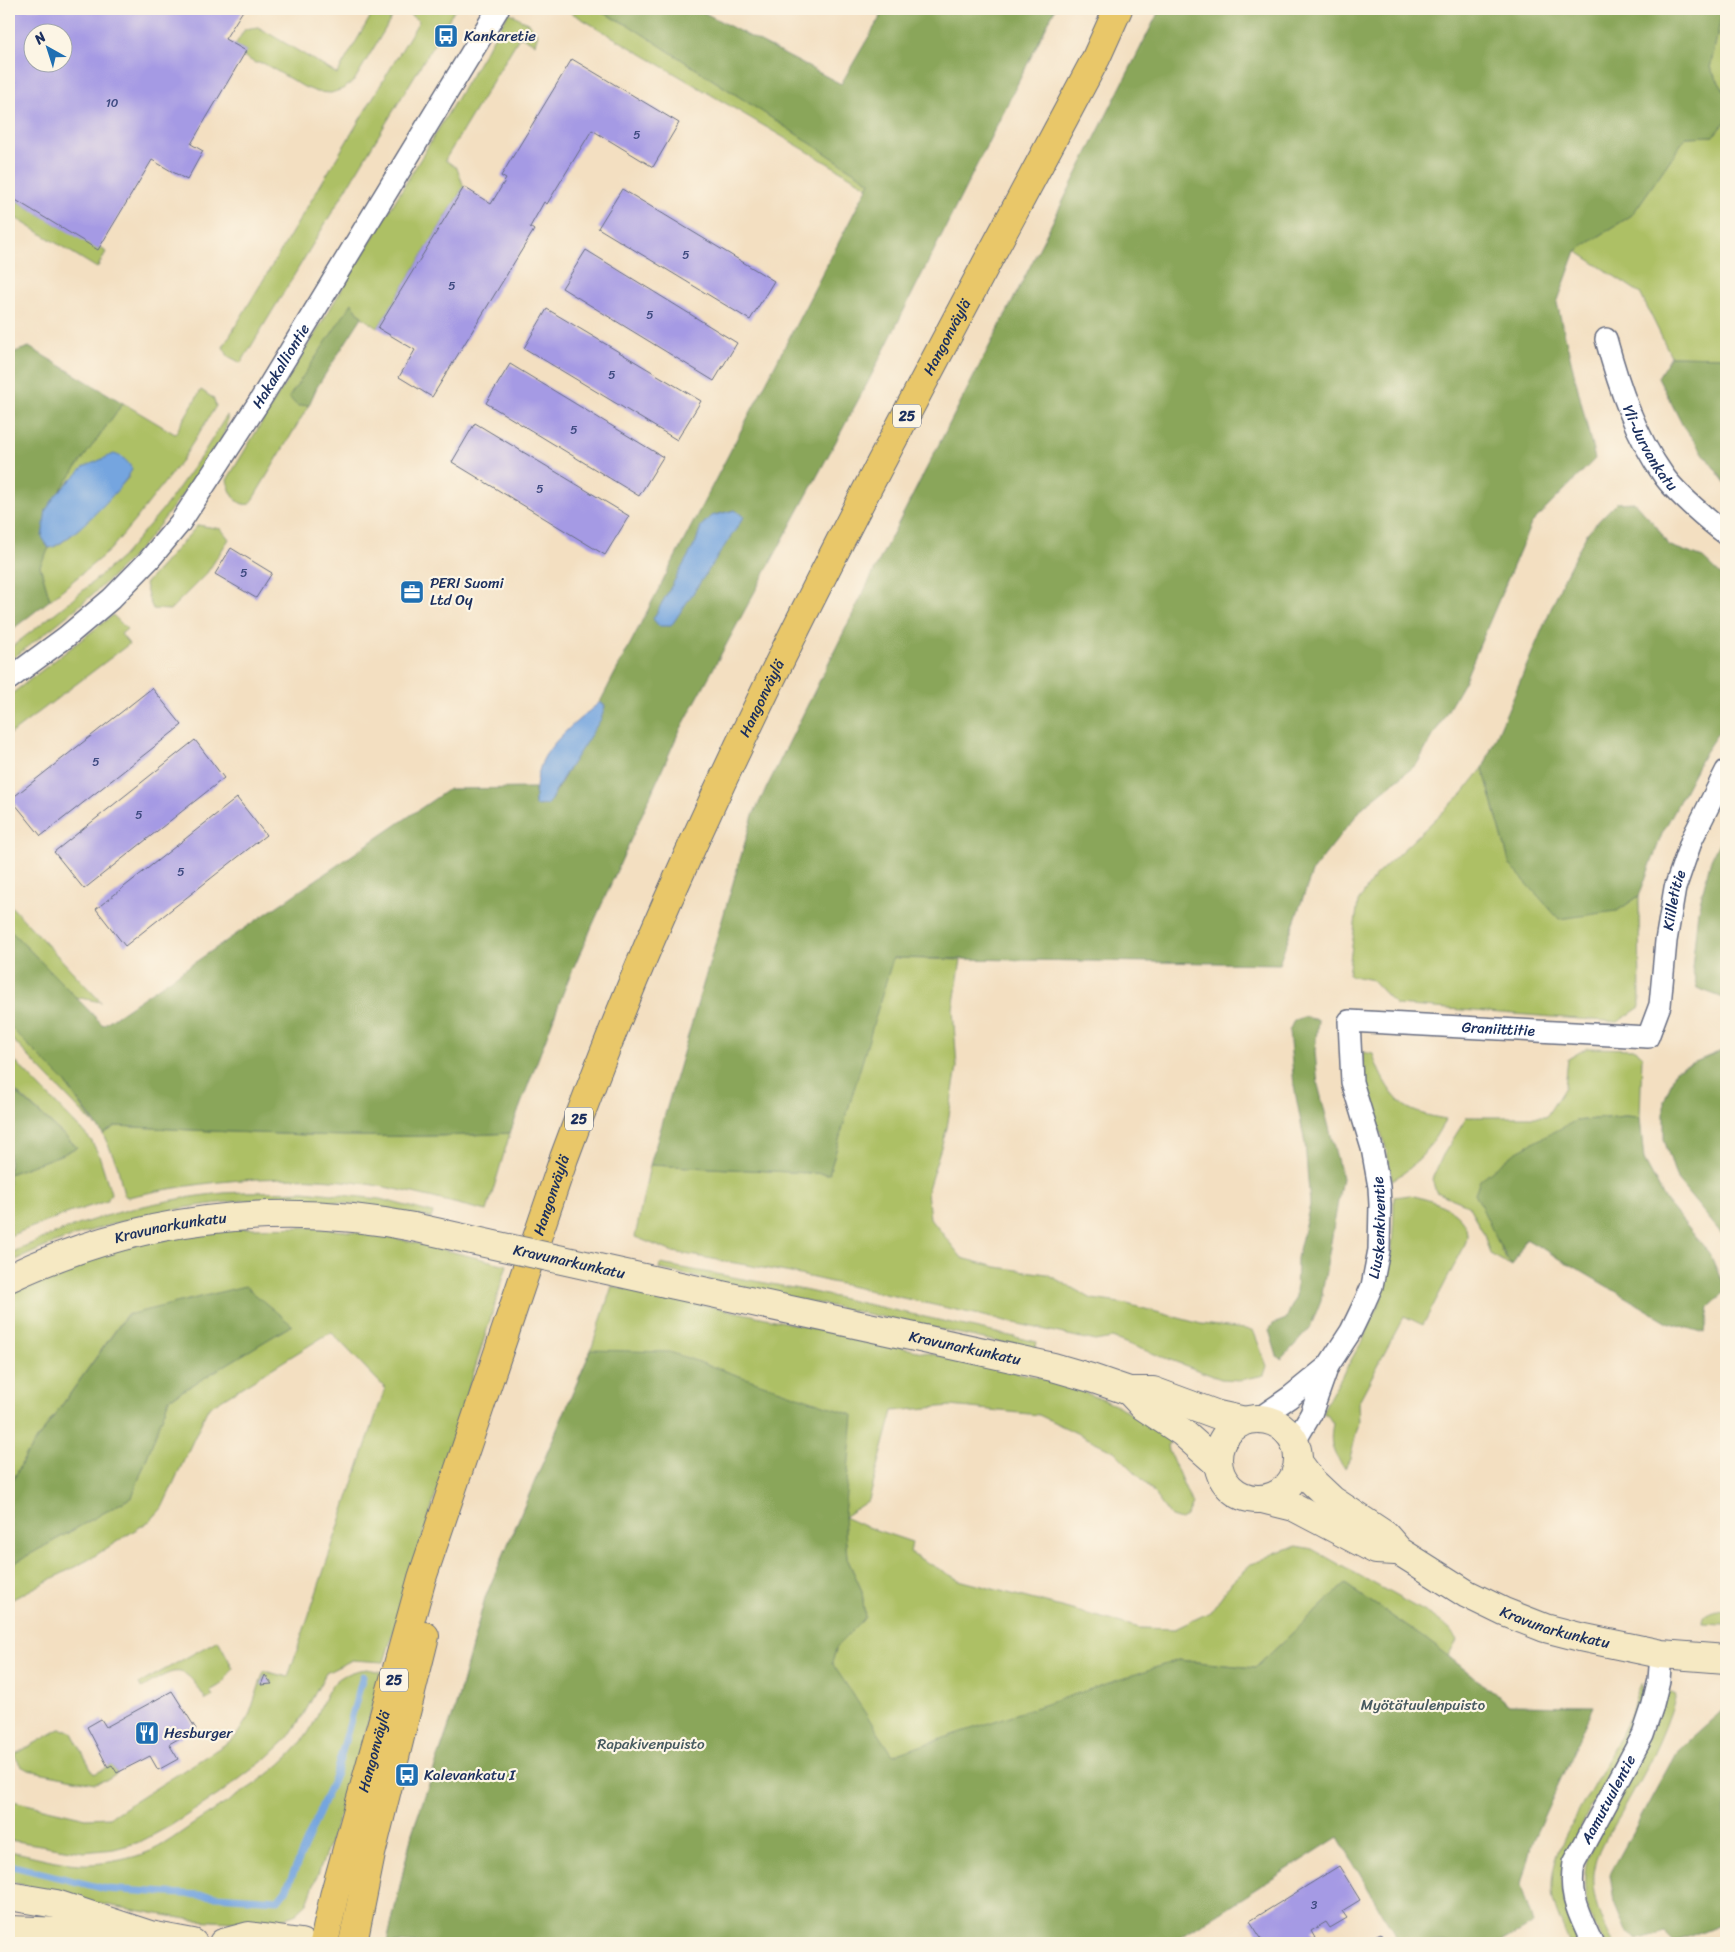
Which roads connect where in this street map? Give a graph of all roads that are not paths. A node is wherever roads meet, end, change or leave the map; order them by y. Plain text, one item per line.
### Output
1 (498, 9) edge
2 (1118, 9) edge
3 (1606, 339) dead end
4 (1726, 534) edge
5 (9, 679) edge
6 (1726, 771) edge
7 (1349, 1021) joint
8 (1648, 1036) joint
9 (9, 1278) edge
10 (1328, 1366) junction
11 (1129, 1391) junction
12 (476, 1420) junction
13 (1252, 1420) junction
14 (1296, 1452) junction
15 (1218, 1462) junction
16 (1262, 1499) junction
17 (1399, 1551) junction
18 (1661, 1654) junction
19 (1726, 1659) edge
20 (9, 1896) edge
21 (9, 1930) edge
22 (150, 1935) junction
23 (193, 1943) edge
24 (224, 1943) edge
25 (301, 1943) edge
26 (324, 1943) edge
27 (353, 1943) edge
28 (1592, 1943) edge

1 - 5 street, Hakakalliontie
2 - 12 highway, Hangonväylä / 25
3 - 4 street, Yli-Jurvankatu
6 - 8 street, Kiilletitie
7 - 8 street, Graniittitie
7 - 10 street, Liuskenkiventie
9 - 11 street, Kravunarkunkatu, bridge
10 - 13 street, Liuskenkiventie
10 - 14 street, Liuskenkiventie
11 - 13 street, Kravunarkunkatu
11 - 15 street, Kravunarkunkatu
12 - 26 highway, Hangonväylä / 25
12 - 27 highway, Hangonväylä / 25
13 - 14 street
13 - 15 street
14 - 16 street
14 - 17 street, Kravunarkunkatu
15 - 16 street
16 - 17 street, Kravunarkunkatu
17 - 18 street, Kravunarkunkatu
18 - 19 street, Kravunarkunkatu
18 - 28 street, Aamutuulentie
20 - 22 street
21 - 22 street
22 - 23 street
24 - 25 street

